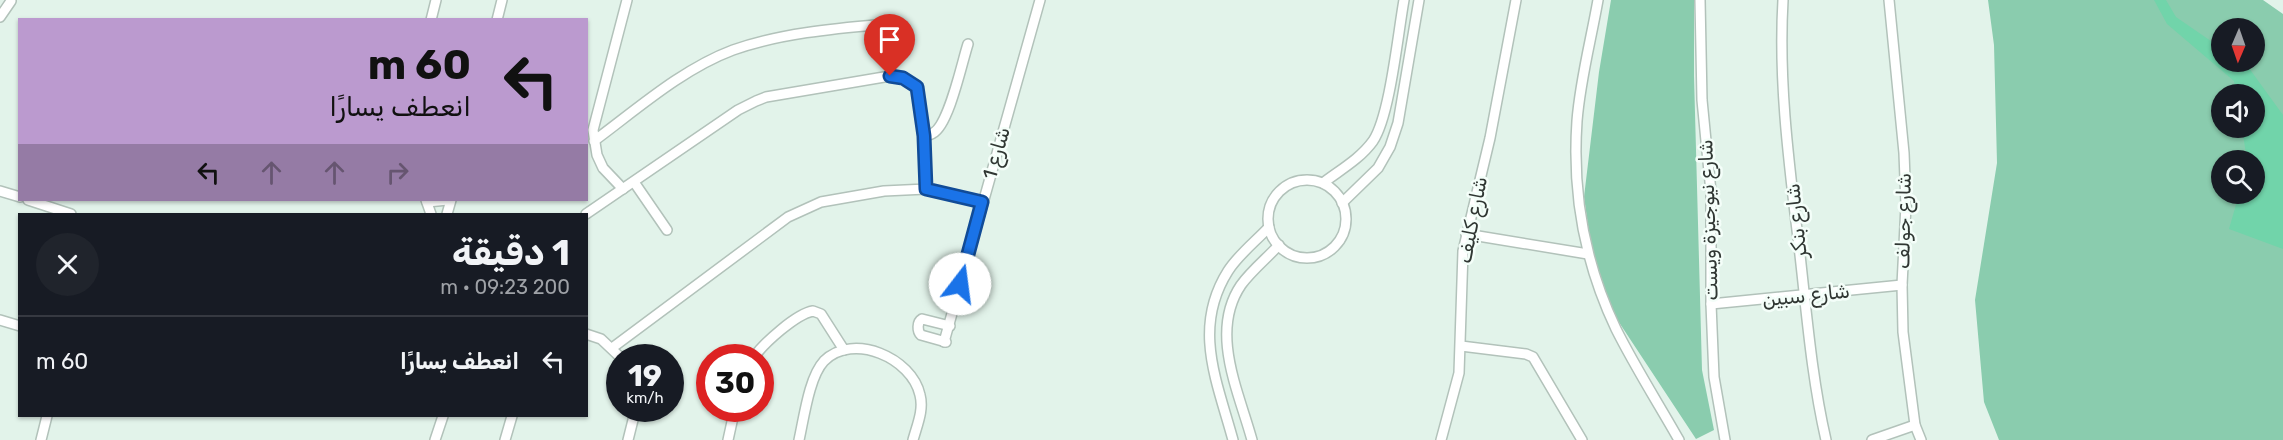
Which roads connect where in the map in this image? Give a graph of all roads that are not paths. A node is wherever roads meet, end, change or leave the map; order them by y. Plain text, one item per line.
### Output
1 (436, 0) edge
2 (502, 0) edge
3 (627, 0) edge
4 (1040, 0) edge
5 (1404, 0) edge
6 (1419, 0) edge
7 (1516, 0) edge
8 (1598, 0) edge
9 (1700, 0) edge
10 (1783, 0) edge
11 (1889, 0) edge
12 (0, 7) edge
13 (0, 17) edge
14 (431, 18) edge
15 (498, 18) edge
16 (896, 23) dead end
17 (968, 44) dead end
18 (924, 136) junction
19 (594, 141) junction
20 (634, 182) junction
21 (1323, 183) junction
22 (623, 189) junction
23 (926, 189) junction
24 (0, 190) edge
25 (18, 196) edge
26 (31, 201) edge
27 (982, 202) junction
28 (1342, 203) junction
29 (67, 213) edge
30 (587, 213) edge
31 (1269, 227) junction
32 (667, 230) dead end
33 (1466, 234) junction
34 (1279, 245) junction
35 (1588, 254) junction
36 (1902, 285) junction
37 (1805, 296) junction
38 (1711, 304) junction
39 (0, 320) edge
40 (18, 325) edge
41 (950, 326) junction
42 (588, 335) edge
43 (607, 344) edge
44 (617, 344) edge
45 (766, 344) edge
46 (1461, 346) junction
47 (844, 350) junction
48 (47, 417) edge
49 (443, 417) edge
50 (512, 417) edge
51 (632, 422) edge
52 (732, 422) edge
53 (1915, 425) junction
54 (1722, 439) edge
55 (41, 440) edge
56 (435, 440) edge
57 (506, 440) edge
58 (628, 440) edge
59 (728, 440) edge
60 (799, 440) edge
61 (913, 440) edge
62 (1233, 440) edge
63 (1252, 440) edge
64 (1441, 440) edge
65 (1582, 440) edge
66 (1679, 440) edge
67 (1826, 440) edge
68 (1872, 440) edge
69 (1921, 440) edge

1 - 14 street
2 - 15 street
3 - 19 street
4 - 27 street, شارع 1
5 - 21 street
6 - 28 street
7 - 33 street, شارع كليف
8 - 35 street
9 - 38 street, شارع نيوجيزة ويست
10 - 37 street, شارع بنكر
11 - 36 street, شارع جولف
12 - 13 street
16 - 19 street
17 - 18 street
18 - 20 street
18 - 23 street
19 - 22 street
20 - 22 street
20 - 32 street
21 - 28 street
21 - 31 street
22 - 30 street
23 - 27 street
23 - 44 street
24 - 25 street
26 - 29 street
27 - 41 street, شارع 1
28 - 34 street
31 - 34 street
31 - 62 street
33 - 35 street
33 - 46 street, شارع كليف
34 - 63 street
35 - 66 street
36 - 37 street, شارع سبين
36 - 53 street, شارع جولف
37 - 38 street, شارع سبين
37 - 67 street, شارع بنكر
38 - 54 street, شارع نيوجيزة ويست
39 - 40 street
41 - 41 street, شارع 1
42 - 43 street
45 - 47 street
46 - 64 street, شارع كليف
46 - 65 street
47 - 60 street
47 - 61 street
48 - 55 street
49 - 56 street
50 - 57 street
51 - 58 street
52 - 59 street
53 - 68 street
53 - 69 street, شارع جولف

